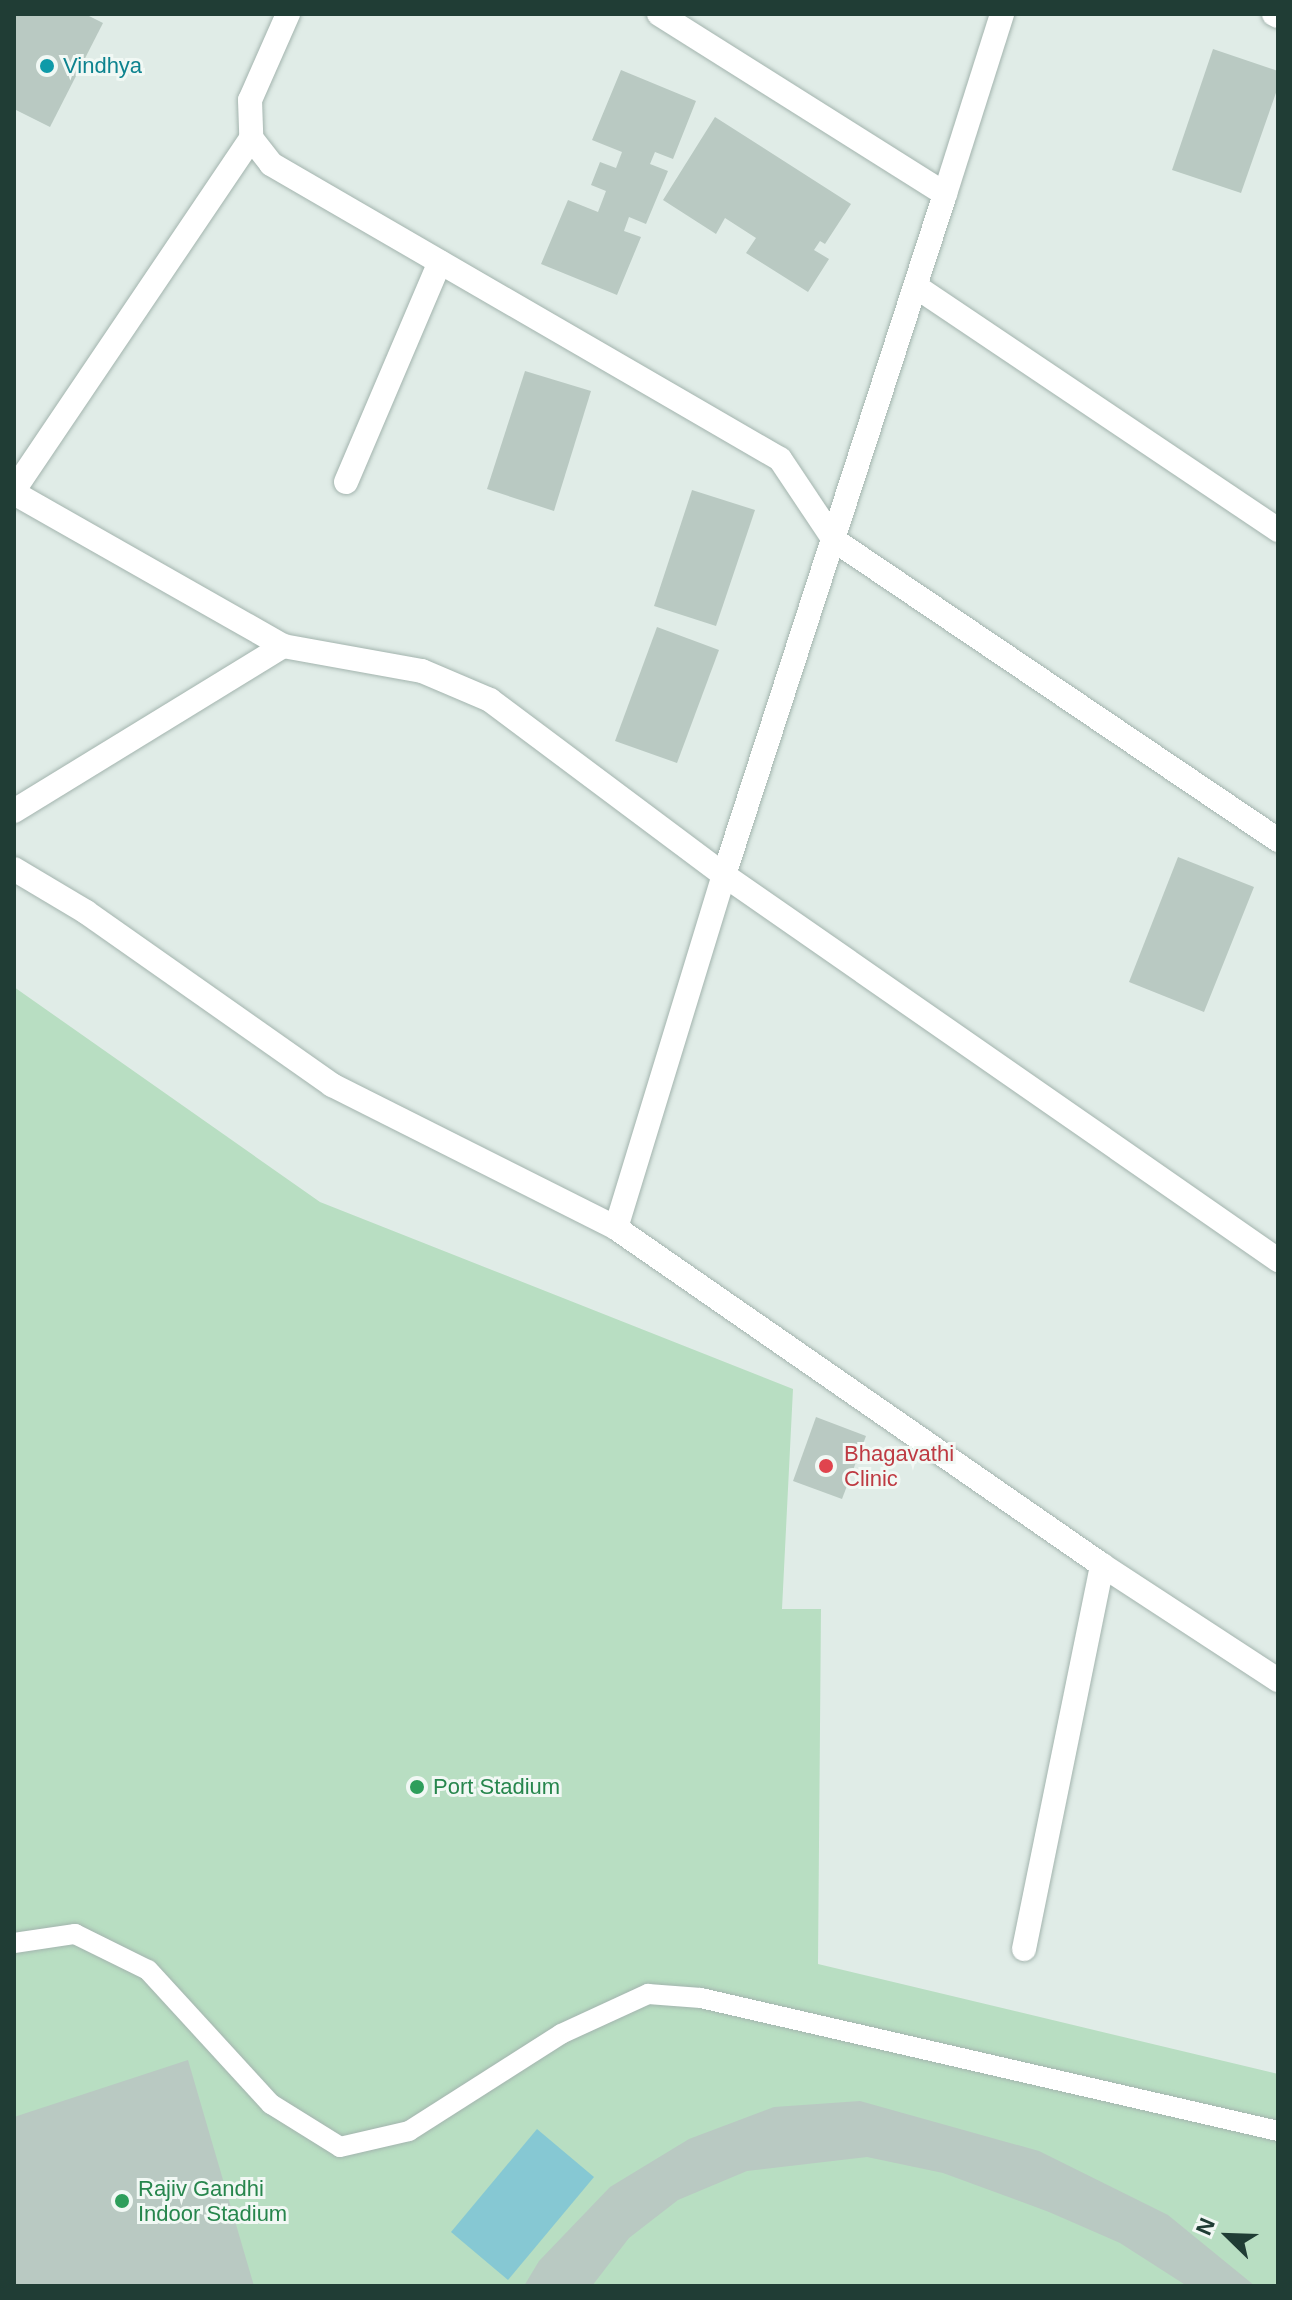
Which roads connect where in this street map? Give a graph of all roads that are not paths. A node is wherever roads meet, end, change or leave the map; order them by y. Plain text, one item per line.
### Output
1 (288, 14) edge
2 (659, 14) edge
3 (1002, 14) edge
4 (251, 138) junction
5 (945, 194) junction
6 (440, 262) junction
7 (918, 288) junction
8 (346, 482) dead end
9 (14, 492) edge
10 (1278, 530) edge
11 (834, 540) junction
12 (283, 646) junction
13 (14, 811) edge
14 (1278, 840) edge
15 (14, 869) edge
16 (724, 875) junction
17 (616, 1228) junction
18 (1278, 1260) edge
19 (1102, 1565) junction
20 (1278, 1680) edge
21 (14, 1943) edge
22 (1024, 1949) dead end
23 (1278, 2131) edge

1 - 4 street
2 - 5 street
3 - 5 street
4 - 6 street
4 - 9 street
5 - 7 street
6 - 8 street
6 - 11 street
7 - 10 street
7 - 11 street
9 - 12 street
11 - 14 street
11 - 16 street
12 - 13 street
12 - 16 street
15 - 17 street
16 - 17 street
16 - 18 street
17 - 19 street
19 - 20 street
19 - 22 street
21 - 23 lane

